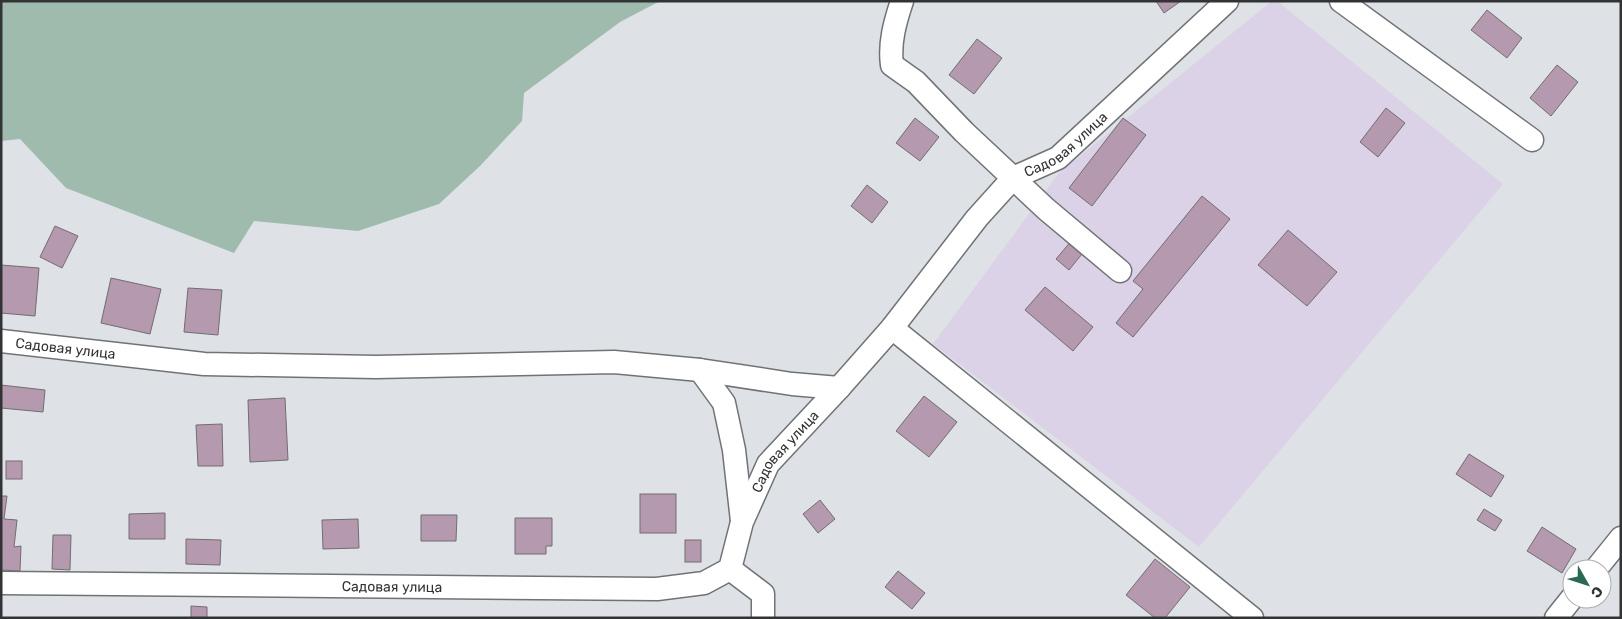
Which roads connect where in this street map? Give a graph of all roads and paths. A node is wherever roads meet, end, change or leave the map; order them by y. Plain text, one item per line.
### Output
1 (902, 1) edge
2 (1226, 1) edge
3 (1340, 1) edge
4 (1532, 140) dead end
5 (1013, 178) junction
6 (1120, 271) dead end
7 (892, 328) junction
8 (1, 341) edge
9 (700, 370) junction
10 (839, 388) junction
11 (742, 522) junction
12 (1621, 538) edge
13 (1604, 559) edge
14 (730, 569) junction
15 (1, 583) edge
16 (763, 618) edge
17 (1252, 618) edge

1 - 5 street
2 - 5 street, Садовая улица
3 - 4 street
5 - 6 street
5 - 7 street, Садовая улица
7 - 10 street, Садовая улица
7 - 17 street
8 - 9 street, Садовая улица
9 - 10 street, Садовая улица
9 - 11 street, Садовая улица
10 - 11 street, Садовая улица
11 - 14 street, Садовая улица
12 - 13 street
14 - 15 street, Садовая улица
14 - 16 street

